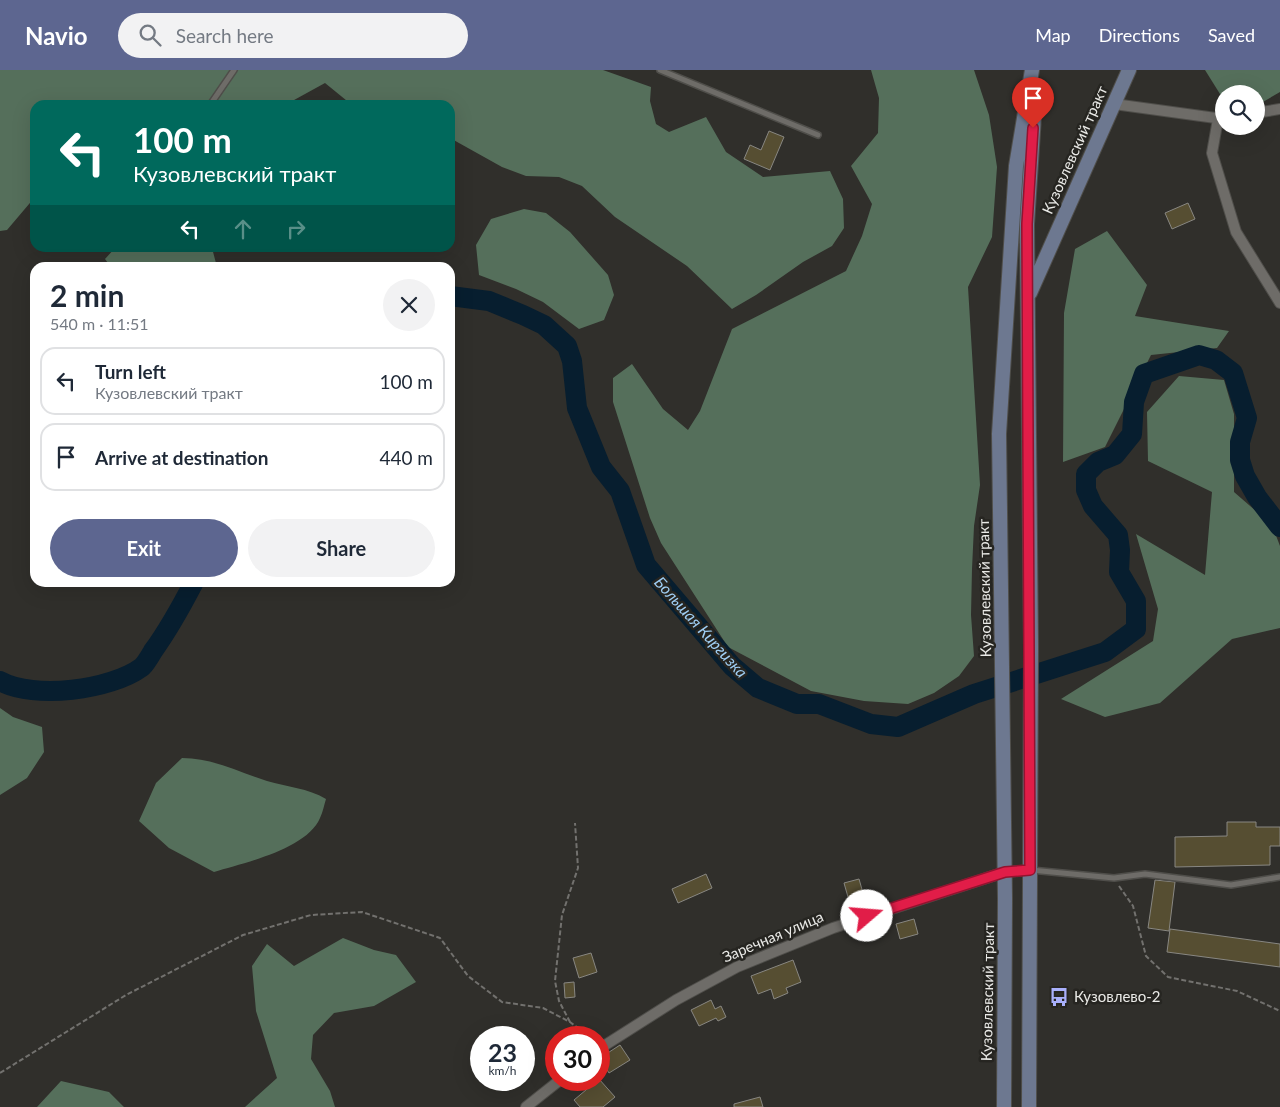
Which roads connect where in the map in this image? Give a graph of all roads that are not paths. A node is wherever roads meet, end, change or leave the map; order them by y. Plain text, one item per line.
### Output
1 (234, 70) edge
2 (660, 70) edge
3 (1032, 70) edge
4 (1037, 70) edge
5 (1129, 70) edge
6 (213, 100) edge
7 (1114, 104) junction
8 (1280, 109) edge
9 (1265, 112) edge
10 (1215, 118) edge
11 (818, 135) dead end
12 (1217, 135) edge
13 (1028, 299) junction
14 (1280, 303) edge
15 (1030, 870) junction
16 (1005, 872) junction
17 (1280, 877) edge
18 (610, 1042) edge
19 (546, 1091) edge
20 (526, 1107) edge
21 (1004, 1107) edge
22 (1029, 1107) edge

1 - 6 lane
2 - 11 lane
3 - 16 main road, Кузовлевский тракт
4 - 13 main road, Кузовлевский тракт
5 - 7 main road, Кузовлевский тракт
7 - 10 street
7 - 13 main road, Кузовлевский тракт
8 - 9 street
12 - 14 street
13 - 15 main road, Кузовлевский тракт
15 - 16 street, Заречная улица
15 - 17 lane
15 - 22 main road, Кузовлевский тракт
16 - 18 street, Заречная улица
16 - 21 main road, Кузовлевский тракт
19 - 20 street

